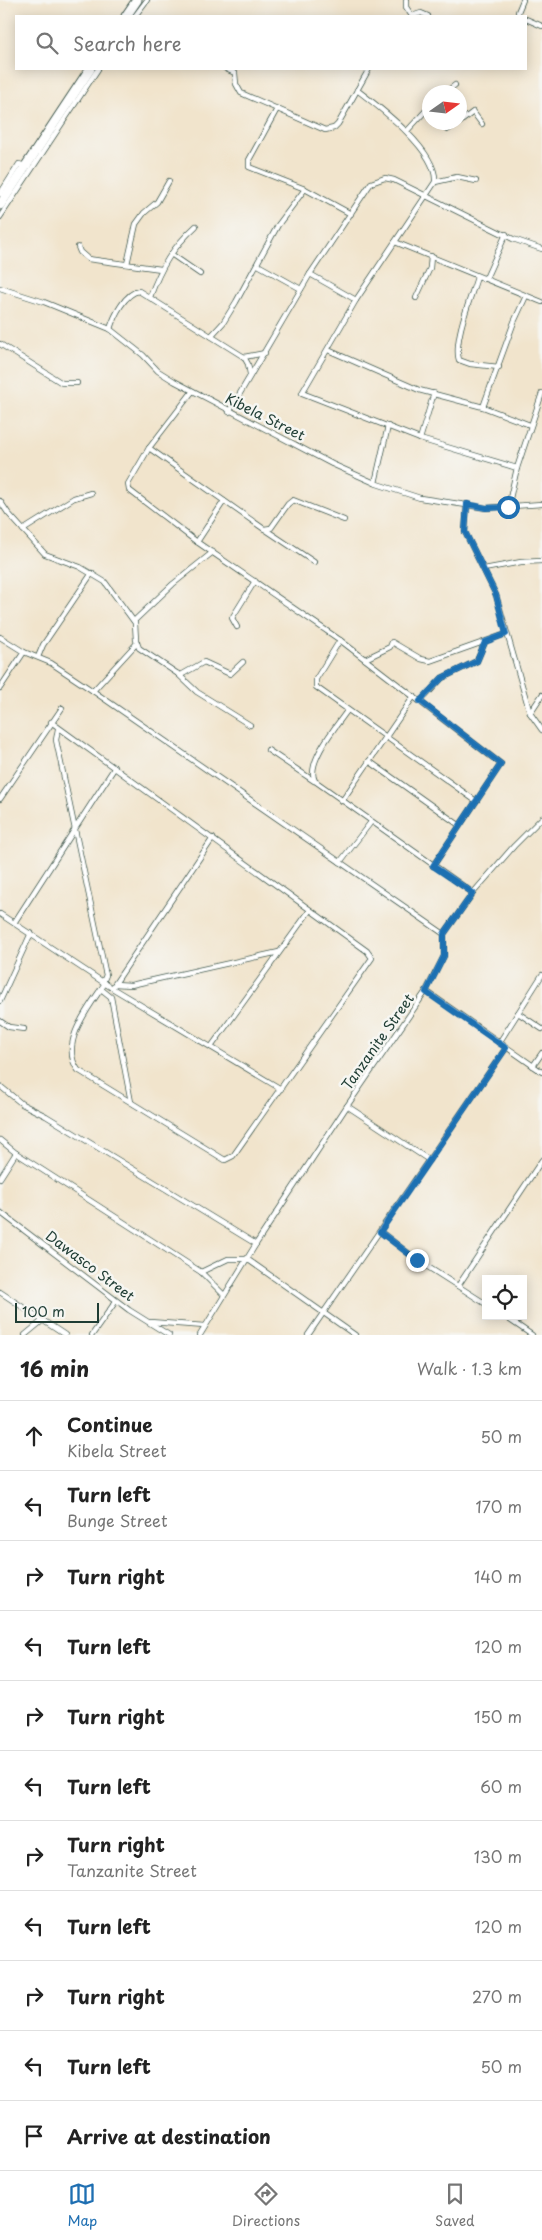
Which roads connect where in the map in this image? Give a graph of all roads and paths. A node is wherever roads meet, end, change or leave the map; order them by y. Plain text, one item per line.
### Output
1 (136, 0) edge
2 (147, 0) edge
3 (406, 0) edge
4 (516, 0) edge
5 (522, 1) edge
6 (127, 15) edge
7 (136, 15) edge
8 (411, 15) edge
9 (519, 15) edge
10 (527, 19) edge
11 (542, 26) edge
12 (89, 70) edge
13 (97, 70) edge
14 (228, 70) edge
15 (368, 70) edge
16 (357, 90) junction
17 (277, 109) junction
18 (422, 115) edge
19 (467, 116) edge
20 (482, 124) dead end
21 (407, 131) junction
22 (26, 166) junction
23 (169, 181) dead end
24 (476, 181) dead end
25 (435, 182) junction
26 (305, 189) junction
27 (0, 194) edge
28 (427, 196) junction
29 (0, 205) edge
30 (351, 214) junction
31 (0, 217) edge
32 (196, 226) dead end
33 (506, 234) junction
34 (395, 242) junction
35 (78, 247) dead end
36 (542, 249) edge
37 (171, 254) junction
38 (431, 256) junction
39 (127, 264) junction
40 (258, 265) junction
41 (161, 268) junction
42 (200, 274) dead end
43 (310, 274) junction
44 (477, 277) junction
45 (484, 279) junction
46 (0, 288) edge
47 (301, 289) junction
48 (526, 296) junction
49 (150, 297) junction
50 (416, 298) dead end
51 (356, 300) junction
52 (542, 302) edge
53 (110, 329) junction
54 (211, 336) junction
55 (0, 344) edge
56 (328, 350) junction
57 (265, 353) junction
58 (244, 357) junction
59 (499, 367) junction
60 (250, 374) junction
61 (77, 383) dead end
62 (192, 392) junction
63 (542, 393) edge
64 (434, 394) junction
65 (483, 407) junction
66 (229, 412) junction
67 (530, 425) junction
68 (388, 426) junction
69 (420, 439) junction
70 (149, 448) junction
71 (517, 468) junction
72 (375, 483) junction
73 (92, 493) dead end
74 (0, 501) edge
75 (224, 501) junction
76 (467, 504) junction
77 (542, 504) edge
78 (508, 507) junction
79 (344, 520) dead end
80 (23, 530) junction
81 (266, 530) junction
82 (197, 542) junction
83 (213, 552) junction
84 (542, 561) edge
85 (314, 562) dead end
86 (484, 569) junction
87 (92, 573) junction
88 (255, 582) junction
89 (134, 621) junction
90 (237, 627) dead end
91 (506, 634) junction
92 (0, 637) edge
93 (340, 640) junction
94 (485, 642) junction
95 (136, 643) junction
96 (24, 652) junction
97 (38, 657) junction
98 (365, 659) junction
99 (243, 662) dead end
100 (178, 674) junction
101 (0, 688) edge
102 (92, 690) junction
103 (414, 696) junction
104 (542, 696) edge
105 (420, 701) junction
106 (62, 708) dead end
107 (347, 711) junction
108 (530, 713) junction
109 (51, 722) junction
110 (250, 725) dead end
111 (58, 729) junction
112 (542, 730) edge
113 (385, 736) junction
114 (268, 750) dead end
115 (369, 760) junction
116 (115, 767) junction
117 (318, 783) junction
118 (0, 798) edge
119 (342, 800) junction
120 (476, 801) junction
121 (542, 818) edge
122 (371, 822) junction
123 (459, 826) junction
124 (75, 827) junction
125 (213, 838) junction
126 (340, 862) junction
127 (433, 866) junction
128 (473, 893) junction
129 (310, 910) junction
130 (0, 914) edge
131 (14, 923) junction
132 (30, 933) junction
133 (444, 934) junction
134 (279, 952) junction
135 (542, 975) edge
136 (104, 982) junction
137 (114, 986) junction
138 (101, 989) junction
139 (426, 992) junction
140 (0, 1001) edge
141 (518, 1013) junction
142 (0, 1021) edge
143 (24, 1029) dead end
144 (542, 1029) edge
145 (499, 1043) junction
146 (211, 1047) junction
147 (506, 1048) junction
148 (542, 1053) edge
149 (533, 1066) junction
150 (542, 1072) edge
151 (0, 1086) edge
152 (281, 1089) junction
153 (131, 1102) junction
154 (347, 1106) junction
155 (0, 1140) edge
156 (16, 1153) junction
157 (429, 1160) junction
158 (542, 1160) edge
159 (0, 1178) edge
160 (0, 1212) edge
161 (380, 1232) junction
162 (256, 1244) junction
163 (246, 1259) junction
164 (201, 1272) junction
165 (458, 1286) junction
166 (0, 1292) edge
167 (224, 1295) junction
168 (116, 1301) junction
169 (482, 1301) edge
170 (324, 1313) junction
171 (510, 1320) edge
172 (42, 1321) junction
173 (148, 1322) junction
174 (205, 1326) junction
175 (26, 1335) edge
176 (65, 1335) edge
177 (92, 1335) edge
178 (169, 1335) edge
179 (200, 1335) edge
180 (308, 1335) edge
181 (355, 1335) edge
182 (532, 1335) edge

1 - 6 highway
2 - 7 street
3 - 8 street
4 - 5 street
5 - 9 street
10 - 11 street
12 - 22 highway
13 - 31 street
14 - 17 street
15 - 16 street
16 - 17 street
16 - 21 street
17 - 26 street
18 - 21 street
19 - 20 street
21 - 25 street
22 - 27 street
22 - 29 highway
23 - 39 street
24 - 25 street
25 - 28 street
26 - 30 street
26 - 40 street
28 - 30 street
28 - 33 street
28 - 34 street
30 - 43 street
32 - 37 street
33 - 36 street
33 - 45 street
34 - 38 street
34 - 51 street
35 - 39 street
37 - 41 street
37 - 42 street
38 - 44 street
38 - 50 street
39 - 41 street
40 - 47 street
40 - 54 street
41 - 49 street
43 - 47 street
43 - 51 street
44 - 45 street
44 - 59 street
45 - 48 street
46 - 53 street, Kibela Street
47 - 57 street
48 - 52 street
48 - 59 street
49 - 53 street
49 - 54 street
51 - 56 street
53 - 62 street, Kibela Street
54 - 58 street
55 - 61 street
56 - 64 street
56 - 68 street
57 - 58 street
57 - 60 street
58 - 60 street
59 - 65 street
60 - 66 street
62 - 66 street, Kibela Street
62 - 70 street
63 - 67 street
64 - 65 street
64 - 69 street
65 - 67 street
66 - 72 street, Kibela Street
67 - 71 street
68 - 69 street
68 - 72 street
69 - 71 street
70 - 75 street
70 - 82 street
71 - 78 street
72 - 76 street, Kibela Street
73 - 80 street
74 - 80 street
75 - 81 street
75 - 82 street
76 - 78 street, Kibela Street
76 - 86 street
77 - 78 street, Kibela Street
79 - 81 street
80 - 87 street
81 - 85 street
82 - 83 street
83 - 88 street
83 - 89 street
84 - 86 street
86 - 91 street
87 - 89 street
87 - 97 street
88 - 90 street
88 - 93 street
89 - 95 street
91 - 94 street
91 - 108 street
92 - 96 street
93 - 98 street
93 - 107 street
94 - 98 street
94 - 105 street
95 - 100 street
95 - 102 street
96 - 97 street
96 - 101 street
97 - 102 street
98 - 103 street
99 - 100 street
100 - 110 street
102 - 126 street
103 - 105 street
103 - 113 street
104 - 108 street
105 - 120 street
106 - 109 street
107 - 113 street
107 - 117 street
108 - 112 street
109 - 111 street
109 - 118 street
111 - 116 street
111 - 124 street
113 - 115 street
113 - 120 street
114 - 117 street
115 - 119 street
115 - 123 street
116 - 124 street
116 - 125 street
117 - 119 street
119 - 122 street
120 - 123 street
121 - 128 street
122 - 126 street
122 - 127 street
123 - 127 street
124 - 131 street
124 - 136 street
125 - 129 street
125 - 137 street
126 - 133 street
127 - 128 street
128 - 133 street
129 - 134 street
129 - 152 street
130 - 131 street
131 - 132 street
132 - 136 street
132 - 140 street
133 - 139 street, Tanzanite Street
134 - 137 street
134 - 146 street
135 - 141 street
136 - 137 street
136 - 138 street
137 - 146 street
138 - 153 street
138 - 153 street
139 - 145 street
139 - 154 street, Tanzanite Street
141 - 144 street
141 - 145 street
142 - 143 street
145 - 147 street
146 - 152 street
147 - 149 street
147 - 157 street
148 - 149 street
149 - 150 street
151 - 162 street
152 - 153 street
154 - 157 street
154 - 162 street, Tanzanite Street
155 - 156 street
156 - 159 street
156 - 164 street
157 - 161 street
158 - 165 street
160 - 168 street, Dawasco Street
161 - 165 street
161 - 170 street
162 - 163 street, Tanzanite Street
163 - 164 street
163 - 167 street, Tanzanite Street
163 - 170 street
164 - 167 street
165 - 169 street
166 - 172 street
167 - 174 street, Tanzanite Street
168 - 173 street, Dawasco Street
168 - 177 street
170 - 180 street
170 - 181 street
171 - 182 street
172 - 175 street
172 - 176 street
173 - 174 street
173 - 178 street, Dawasco Street
174 - 179 street, Tanzanite Street

